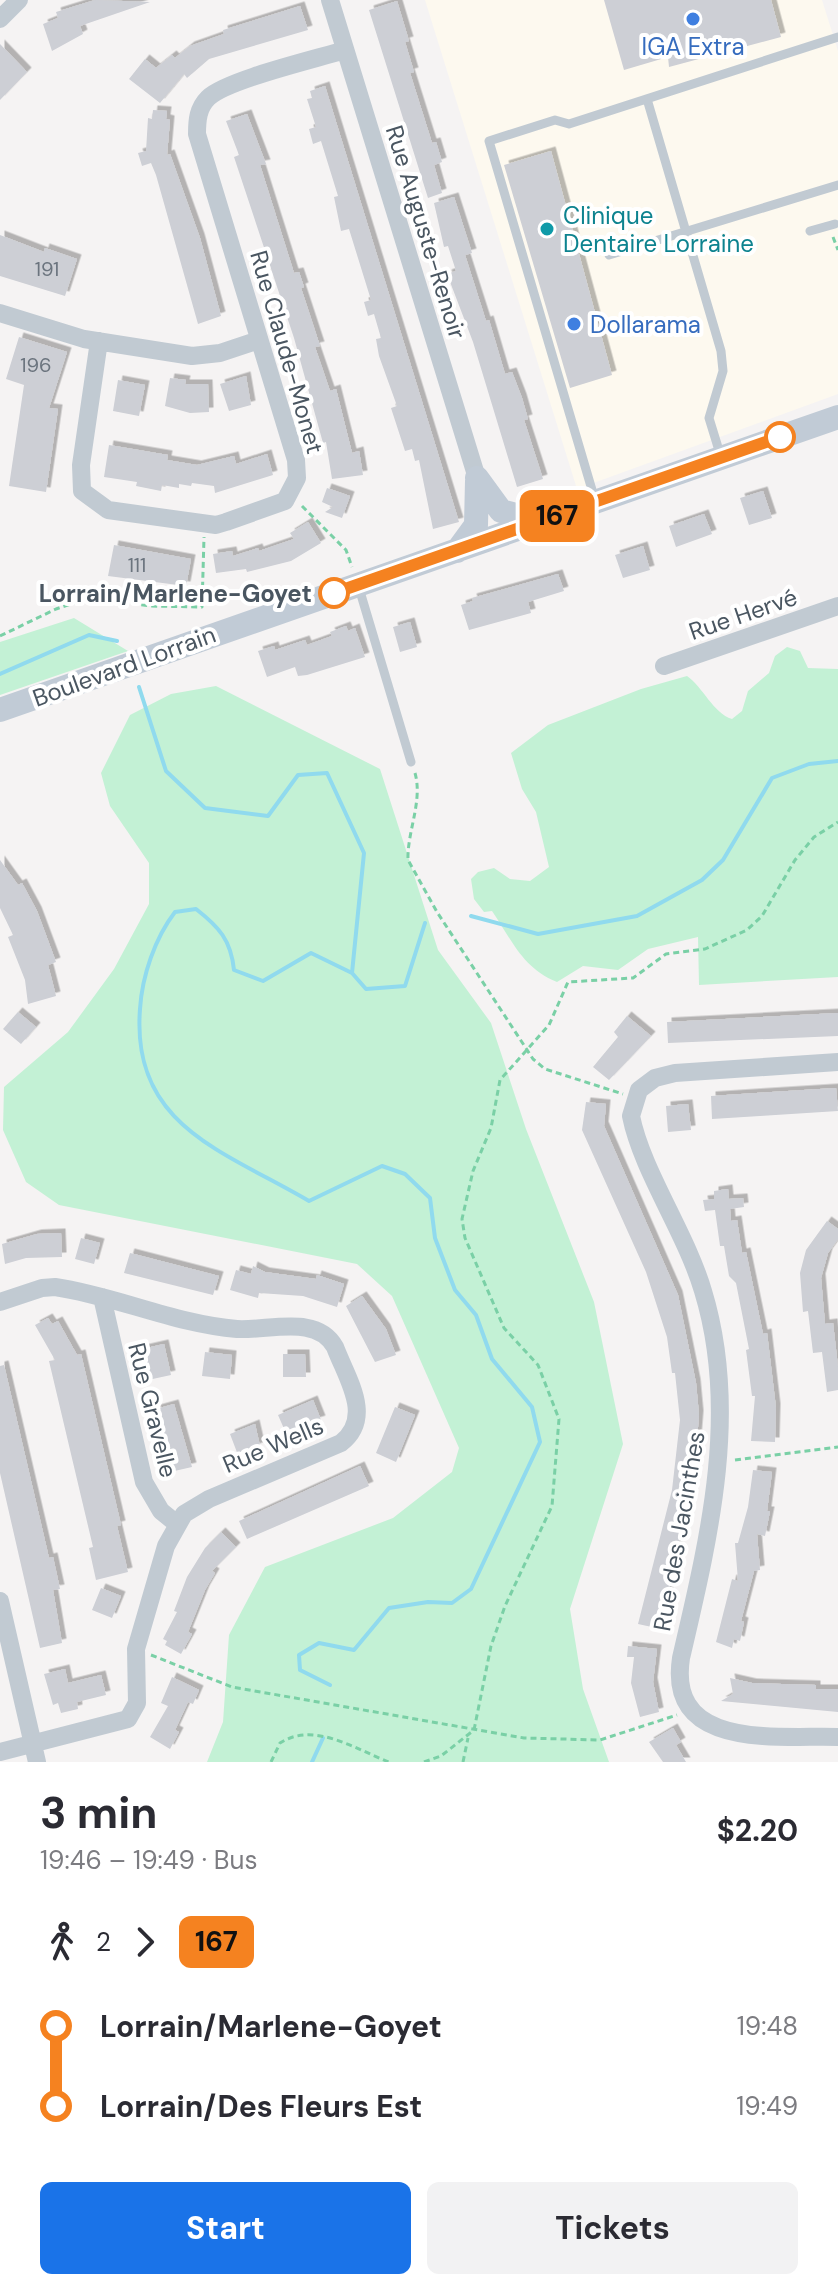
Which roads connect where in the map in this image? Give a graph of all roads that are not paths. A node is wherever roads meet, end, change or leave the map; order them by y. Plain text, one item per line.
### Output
1 (19, 0) edge
2 (330, 0) edge
3 (0, 19) edge
4 (838, 37) edge
5 (345, 50) junction
6 (647, 99) junction
7 (838, 185) edge
8 (835, 224) dead end
9 (686, 231) junction
10 (810, 231) dead end
11 (609, 255) dead end
12 (0, 313) edge
13 (259, 340) junction
14 (99, 341) junction
15 (838, 417) edge
16 (722, 458) junction
17 (477, 478) junction
18 (596, 503) junction
19 (542, 521) junction
20 (457, 551) junction
21 (358, 585) junction
22 (838, 606) edge
23 (664, 666) dead end
24 (0, 710) edge
25 (411, 762) road end
26 (838, 1062) edge
27 (102, 1297) junction
28 (0, 1302) edge
29 (177, 1524) junction
30 (0, 1601) edge
31 (838, 1737) edge
32 (0, 1752) edge
33 (35, 1753) edge

1 - 3 street
2 - 5 street, Rue Auguste-Renoir
4 - 6 lane
5 - 13 street, Rue Claude-Monet
5 - 17 street, Rue Auguste-Renoir
6 - 9 lane
6 - 18 lane
7 - 9 lane
8 - 10 lane
9 - 11 lane
9 - 16 lane
12 - 14 street
13 - 14 street
13 - 14 street, Rue Claude-Monet
15 - 16 main road, Boulevard Lorrain
16 - 18 main road, Boulevard Lorrain
17 - 19 main road
17 - 20 main road
18 - 19 main road, Boulevard Lorrain
19 - 20 main road, Boulevard Lorrain
20 - 21 main road, Boulevard Lorrain
21 - 24 main road, Boulevard Lorrain
21 - 25 lane
22 - 23 street, Rue Hervé
26 - 31 street, Rue des Jacinthes
27 - 28 street, Rue Wells
27 - 29 street, Rue Gravelle
27 - 29 street, Rue Wells
29 - 33 street, Rue Wells
30 - 33 street
32 - 33 street, Rue Wells

